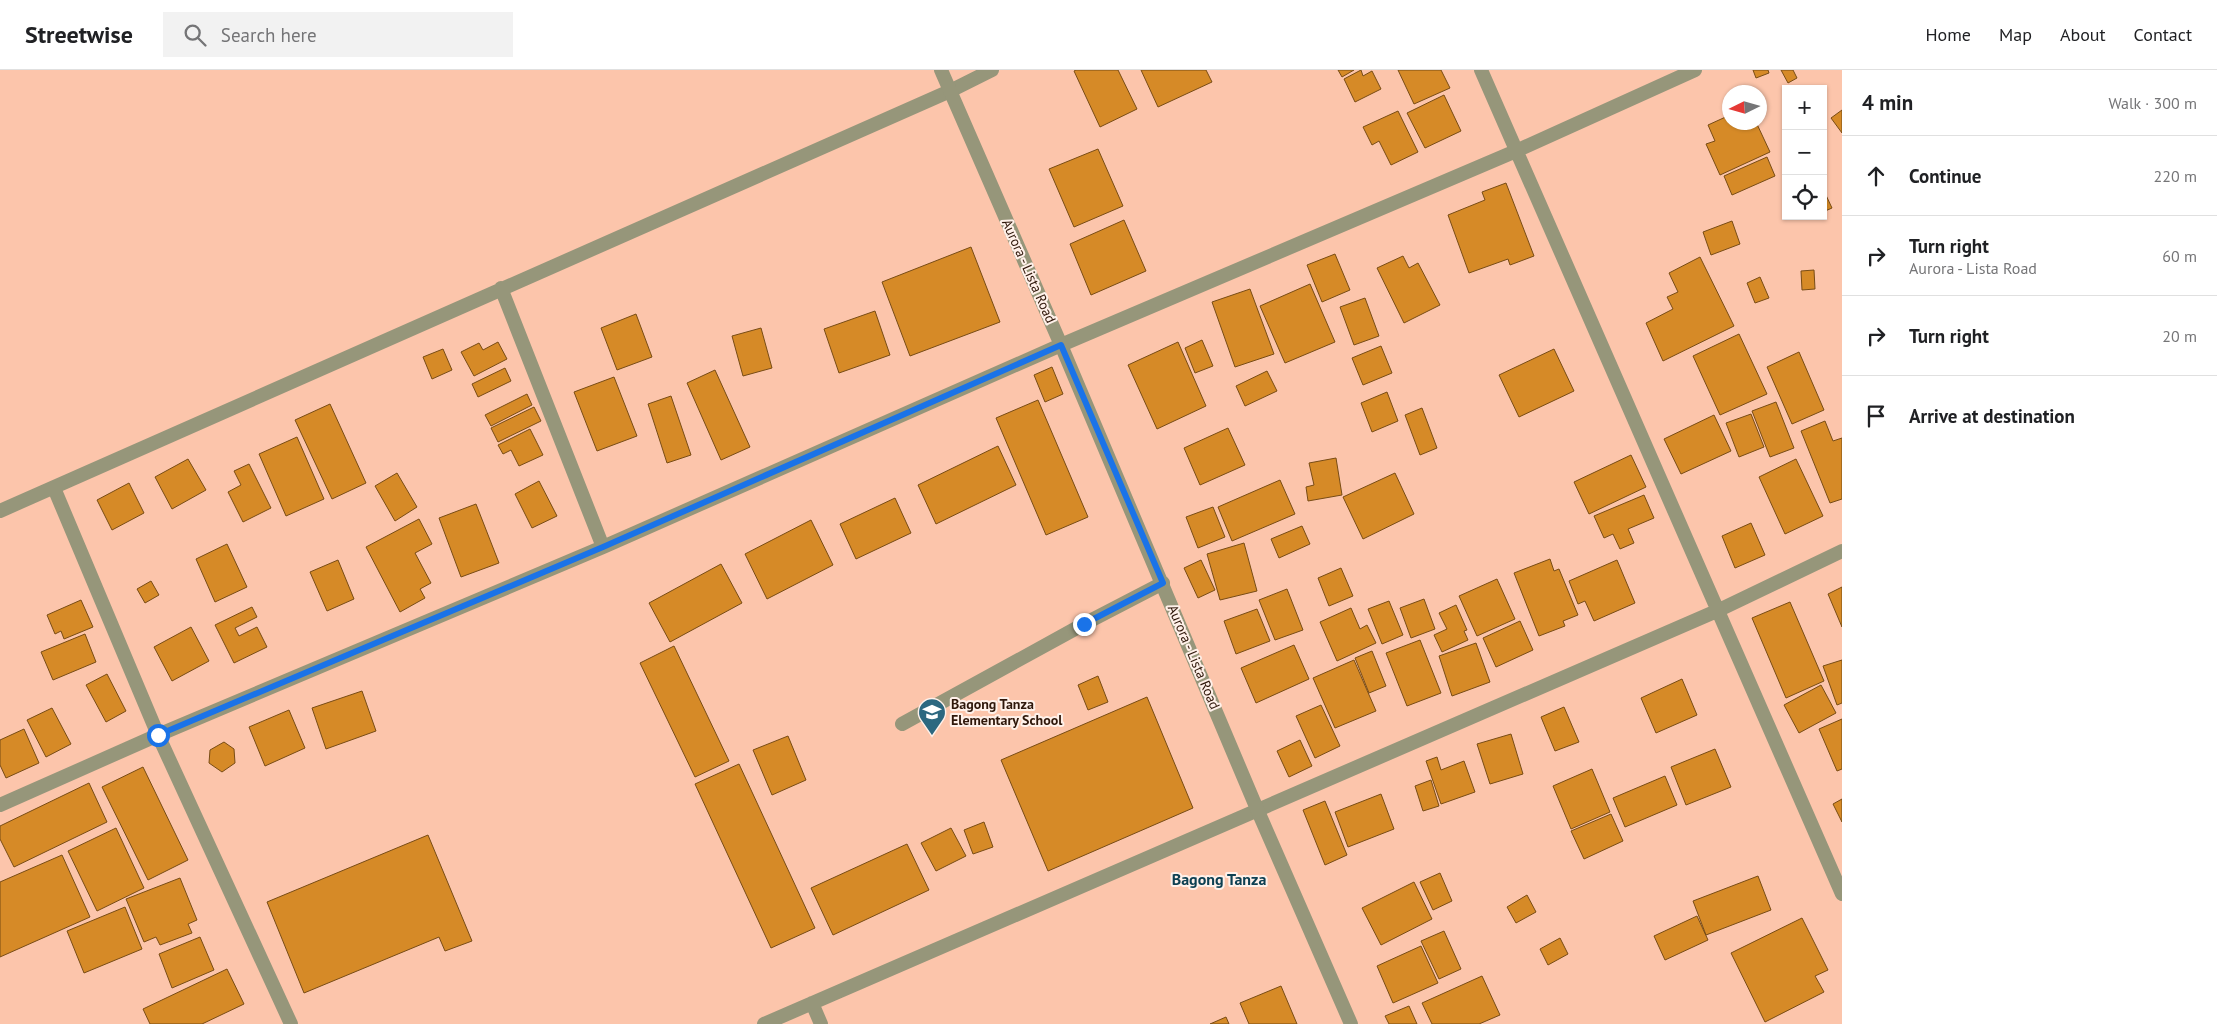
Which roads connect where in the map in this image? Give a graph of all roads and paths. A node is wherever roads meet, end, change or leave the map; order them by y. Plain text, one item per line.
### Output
1 (940, 70) edge
2 (992, 70) edge
3 (1481, 70) edge
4 (1695, 70) edge
5 (950, 91) junction
6 (1516, 151) junction
7 (501, 288) junction
8 (1061, 345) junction
9 (54, 488) junction
10 (0, 511) edge
11 (603, 547) junction
12 (1842, 551) edge
13 (1163, 583) junction
14 (1718, 610) junction
15 (902, 724) dead end
16 (158, 735) junction
17 (0, 805) edge
18 (1257, 809) junction
19 (1842, 894) edge
20 (812, 1003) junction
21 (291, 1024) edge
22 (764, 1024) edge
23 (821, 1024) edge
24 (1351, 1024) edge

1 - 5 street, Aurora - Lista Road
2 - 5 street
3 - 6 street
4 - 6 street
5 - 7 street
5 - 8 street, Aurora - Lista Road
6 - 8 street
6 - 14 street
7 - 9 street
7 - 11 street
8 - 11 street
8 - 13 street, Aurora - Lista Road
9 - 10 street
9 - 16 street
11 - 16 street
12 - 14 street
13 - 15 street
13 - 18 street, Aurora - Lista Road
14 - 18 street
14 - 19 street
16 - 17 street
16 - 21 street
18 - 20 street
18 - 24 street, Aurora - Lista Road
20 - 22 street
20 - 23 street

